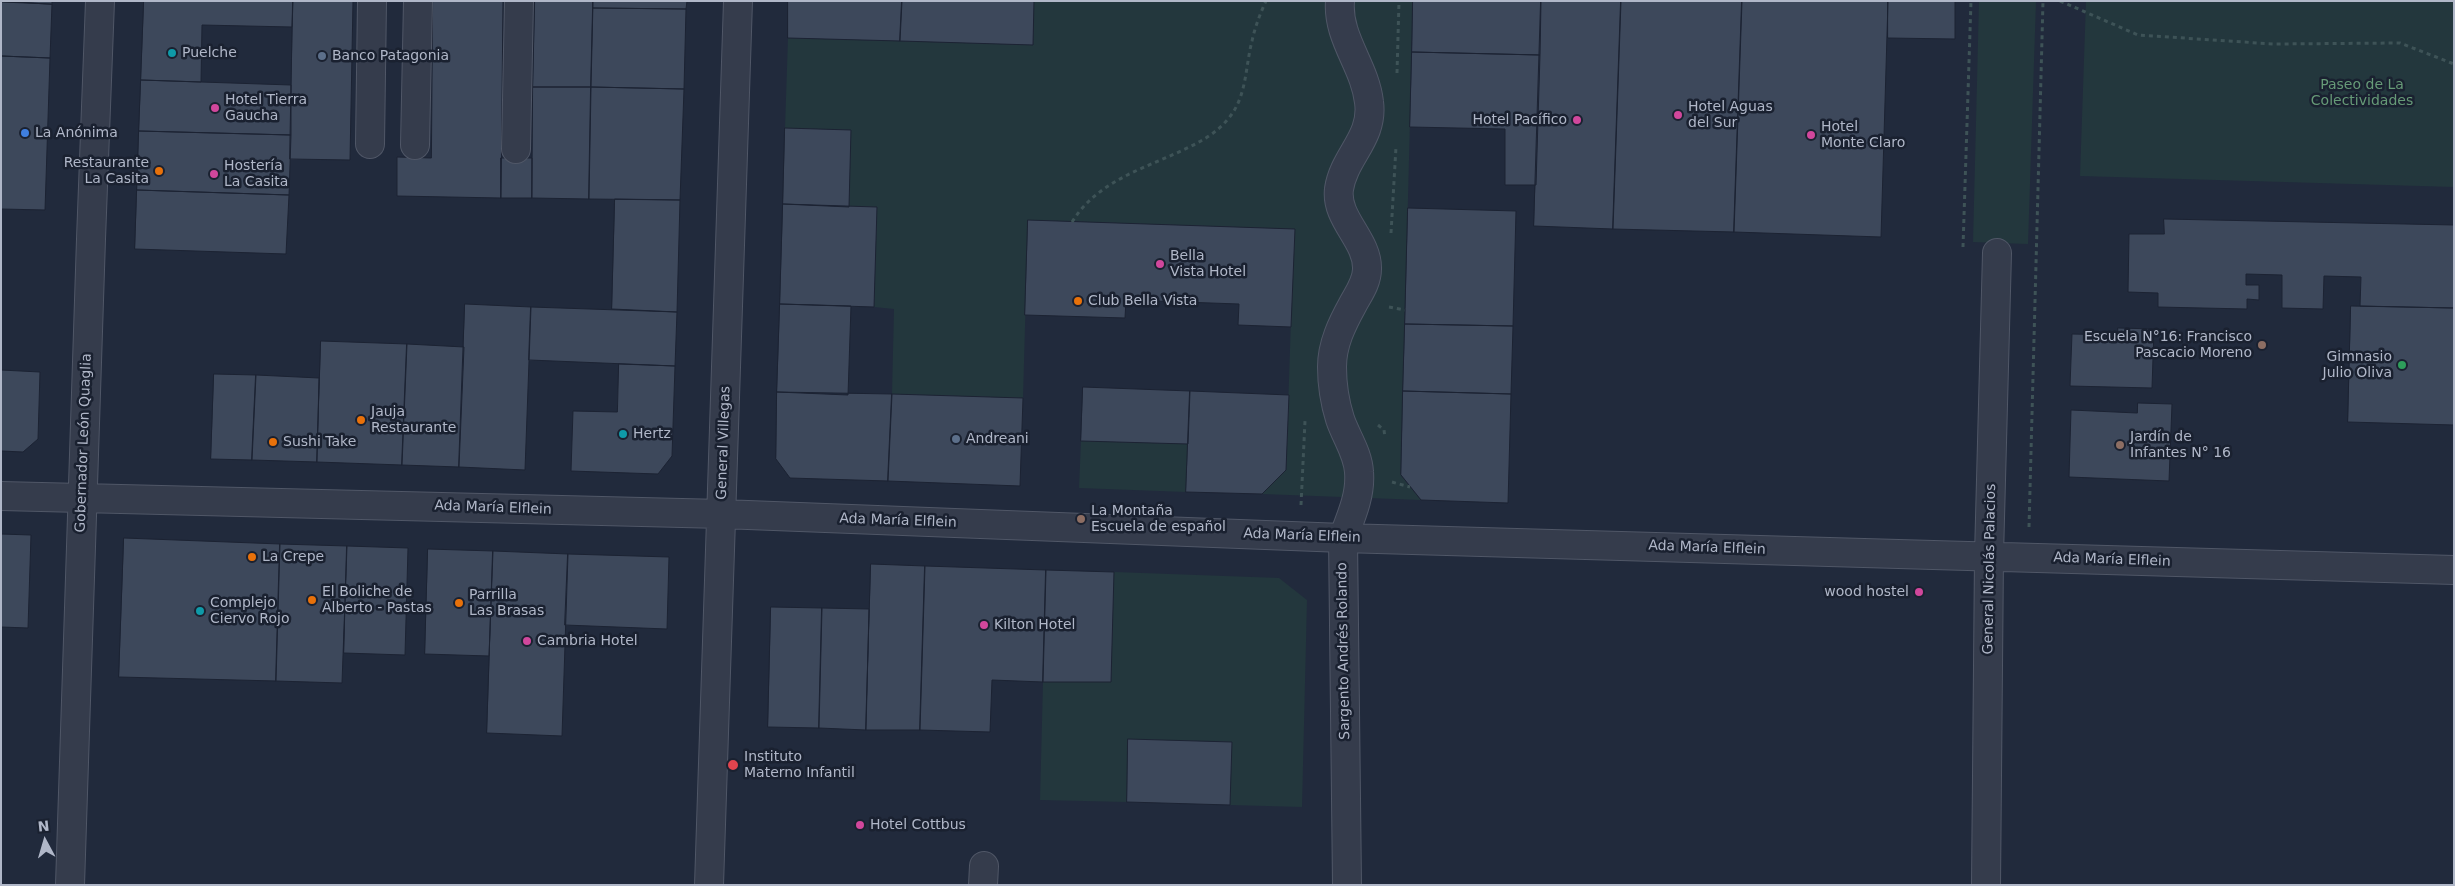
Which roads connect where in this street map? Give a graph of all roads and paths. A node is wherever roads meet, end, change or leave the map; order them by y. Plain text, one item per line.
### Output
1 (100, 1) edge
2 (372, 1) edge
3 (418, 1) edge
4 (519, 1) edge
5 (738, 1) edge
6 (1266, 1) edge
7 (1340, 1) edge
8 (1399, 1) edge
9 (1971, 1) edge
10 (2043, 1) edge
11 (2060, 1) edge
12 (2454, 64) edge
13 (1397, 81) dead end
14 (1396, 140) dead end
15 (370, 144) dead end
16 (415, 145) dead end
17 (516, 149) dead end
18 (1072, 222) dead end
19 (1391, 234) dead end
20 (1963, 251) dead end
21 (1997, 253) dead end
22 (1385, 302) dead end
23 (1405, 310) dead end
24 (1306, 419) dead end
25 (1, 496) edge
26 (83, 498) junction
27 (722, 514) junction
28 (1300, 536) junction
29 (1343, 538) junction
30 (1989, 556) junction
31 (2028, 557) junction
32 (2454, 570) edge
33 (70, 885) edge
34 (709, 885) edge
35 (1347, 885) edge
36 (1986, 885) edge

1 - 26 street, Gobernador León Quaglia
2 - 15 street
3 - 16 street
4 - 17 street
5 - 27 street, General Villegas
6 - 18 path
7 - 29 street, Sargento Andrés Rolando
8 - 13 path
9 - 20 path
10 - 31 path
11 - 12 path
14 - 19 path
21 - 30 street, General Nicolás Palacios
22 - 23 path
24 - 28 path
25 - 26 street, Ada María Elflein
26 - 27 street, Ada María Elflein
26 - 33 street, Gobernador León Quaglia
27 - 28 street, Ada María Elflein
27 - 34 street, General Villegas
28 - 29 street, Ada María Elflein
29 - 30 street, Ada María Elflein
29 - 35 street, Sargento Andrés Rolando
30 - 31 street, Ada María Elflein
30 - 36 street, General Nicolás Palacios
31 - 32 street, Ada María Elflein

